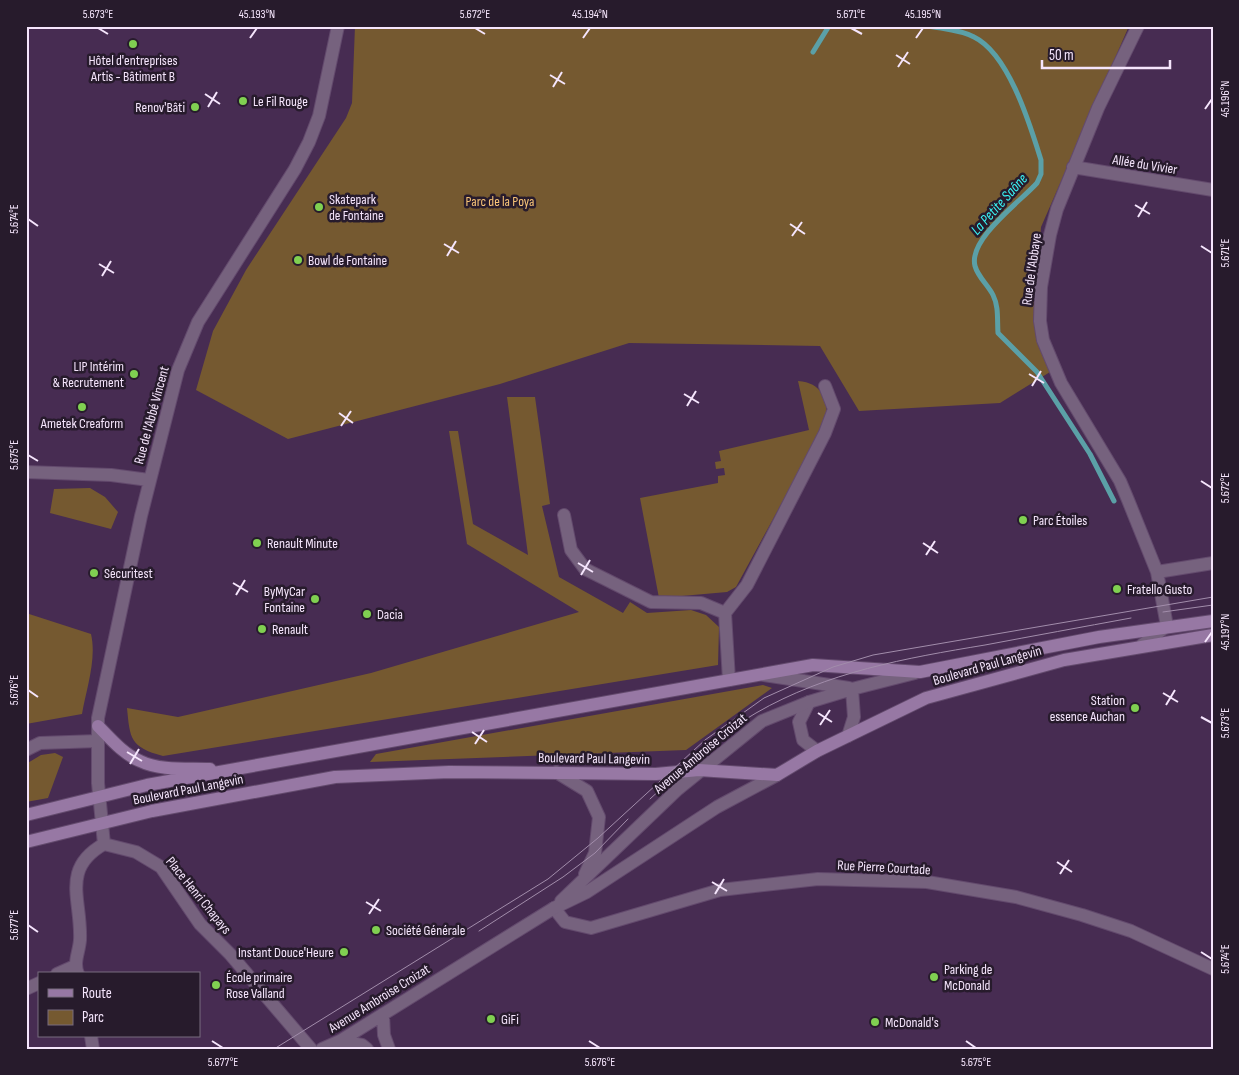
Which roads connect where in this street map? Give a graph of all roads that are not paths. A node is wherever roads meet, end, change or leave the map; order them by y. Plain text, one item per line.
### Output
1 (338, 26) edge
2 (1138, 26) edge
3 (1073, 167) junction
4 (1213, 190) edge
5 (825, 386) dead end
6 (26, 472) edge
7 (149, 480) junction
8 (564, 515) dead end
9 (1213, 563) edge
10 (1158, 572) junction
11 (725, 612) junction
12 (1213, 621) edge
13 (1167, 626) junction
14 (1213, 635) edge
15 (1142, 646) junction
16 (920, 672) junction
17 (764, 675) junction
18 (729, 680) junction
19 (852, 689) junction
20 (809, 702) junction
21 (98, 726) junction
22 (848, 736) junction
23 (98, 741) junction
24 (26, 750) edge
25 (816, 751) junction
26 (700, 770) junction
27 (230, 771) junction
28 (556, 772) junction
29 (776, 775) junction
30 (98, 798) junction
31 (26, 814) edge
32 (101, 823) junction
33 (26, 842) edge
34 (104, 844) junction
35 (582, 881) junction
36 (554, 908) junction
37 (1213, 969) edge
38 (76, 970) edge
39 (38, 983) edge
40 (26, 989) edge
41 (383, 1014) junction
42 (331, 1046) edge
43 (311, 1049) edge
44 (367, 1049) edge
45 (389, 1049) edge

1 - 7 street, Rue de l'Abbé Vincent
2 - 3 street, Rue de l'Abbaye
3 - 4 street, Allée du Vivier
3 - 10 street, Rue de l'Abbaye
5 - 11 street
6 - 7 street
7 - 21 street, Rue de l'Abbé Vincent
8 - 11 street
9 - 10 street
10 - 13 street, Rue de l'Abbaye
11 - 18 street
12 - 13 main road, Boulevard Paul Langevin
13 - 15 street, Boulevard Paul Langevin
13 - 16 main road, Boulevard Paul Langevin
14 - 15 main road, Boulevard Paul Langevin
15 - 22 main road, Boulevard Paul Langevin
16 - 17 main road, Boulevard Paul Langevin
16 - 19 street, Avenue Ambroise Croizat
17 - 18 main road, Boulevard Paul Langevin
17 - 19 street, Boulevard Paul Langevin
18 - 27 main road, Boulevard Paul Langevin
19 - 20 street, Avenue Ambroise Croizat
19 - 22 street
20 - 25 street
20 - 26 street, Avenue Ambroise Croizat
21 - 23 street, Rue de l'Abbé Vincent
21 - 27 main road
22 - 25 main road, Boulevard Paul Langevin
23 - 24 street
23 - 30 street, Rue de l'Abbé Vincent
25 - 29 main road, Boulevard Paul Langevin
26 - 28 main road, Boulevard Paul Langevin
26 - 29 main road, Boulevard Paul Langevin
26 - 35 street, Avenue Ambroise Croizat
27 - 30 main road, Boulevard Paul Langevin
28 - 32 main road, Boulevard Paul Langevin
28 - 35 street, Avenue Ambroise Croizat
29 - 36 street, Avenue Ambroise Croizat
30 - 31 main road, Boulevard Paul Langevin
30 - 32 street, Rue de l'Abbé Vincent
32 - 33 main road, Boulevard Paul Langevin
32 - 34 street, Rue de l'Abbé Vincent
34 - 38 street
34 - 43 street, Place Henri Chapays
35 - 36 street, Avenue Ambroise Croizat
36 - 37 street, Rue Pierre Courtade
36 - 41 street, Avenue Ambroise Croizat
39 - 40 street
41 - 42 street, Avenue Ambroise Croizat
41 - 45 street
42 - 44 street

